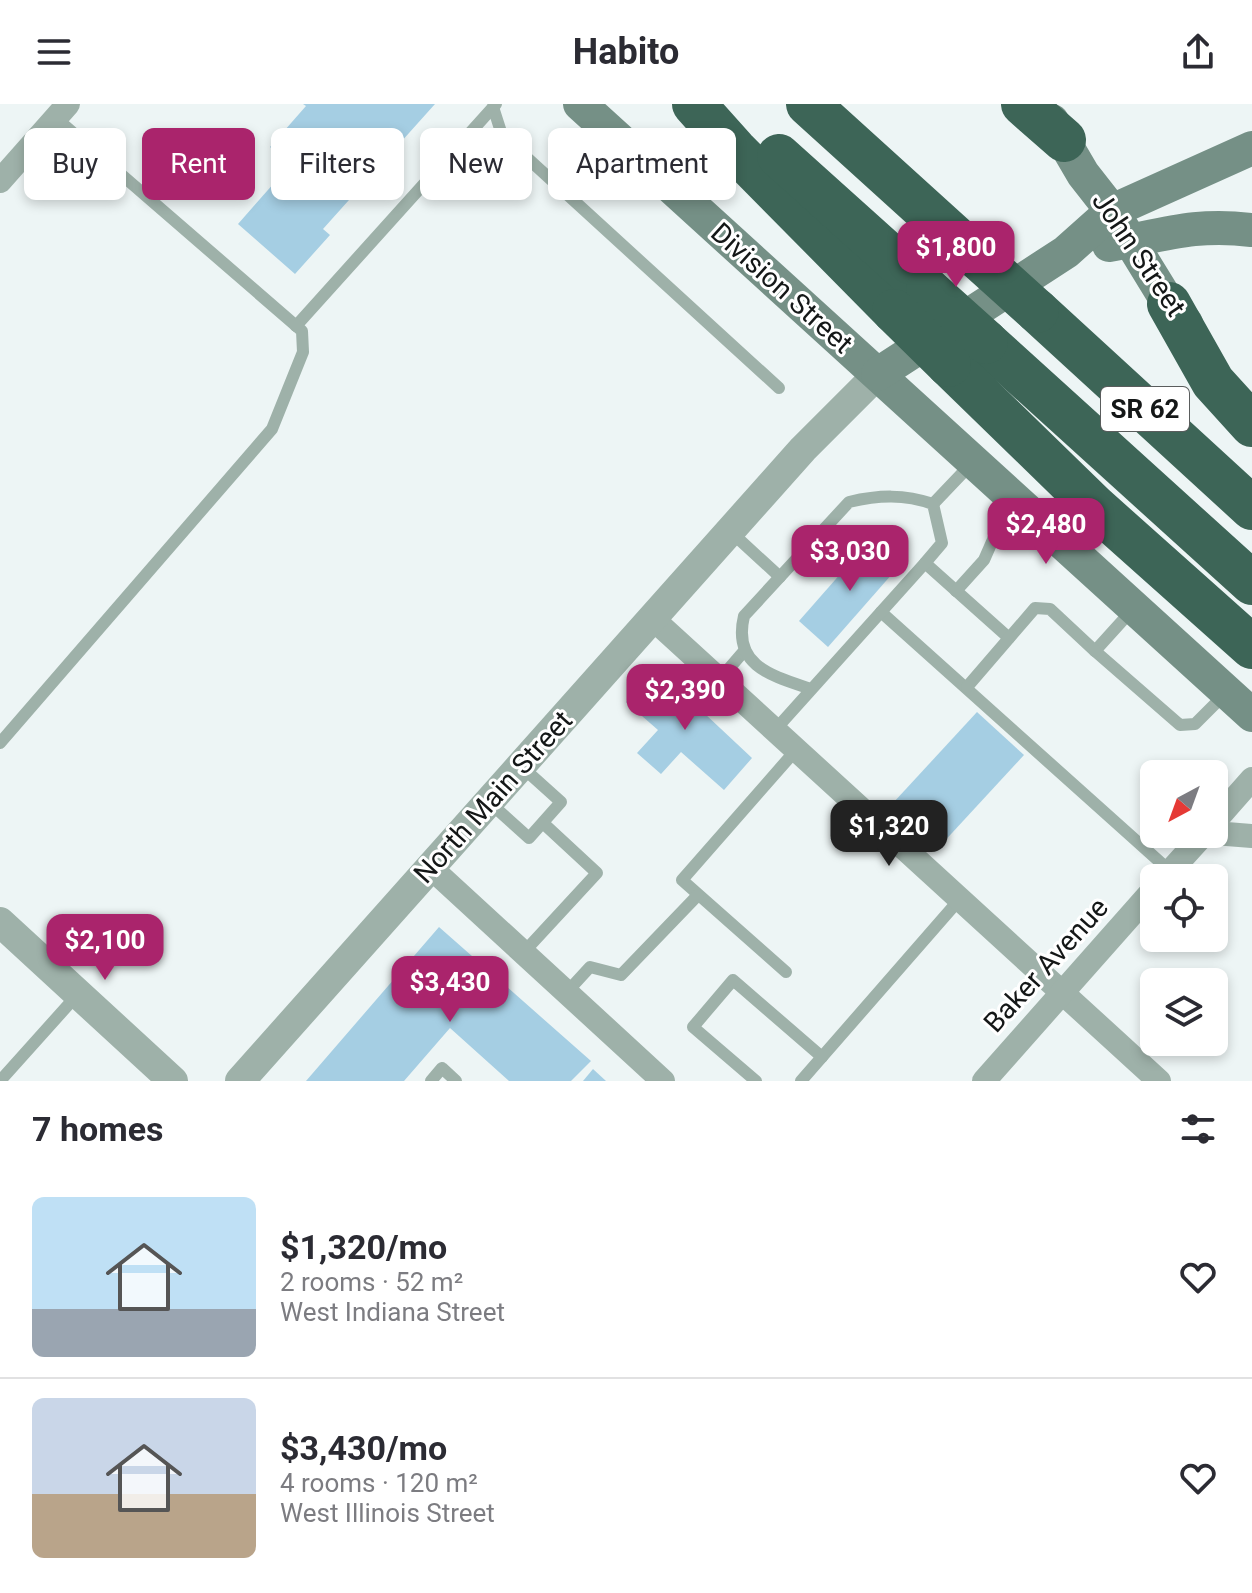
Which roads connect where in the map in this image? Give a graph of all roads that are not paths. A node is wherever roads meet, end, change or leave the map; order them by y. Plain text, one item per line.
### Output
1 (580, 104) edge
2 (694, 104) edge
3 (721, 104) edge
4 (808, 104) edge
5 (1023, 104) edge
6 (1041, 104) edge
7 (494, 106) edge
8 (60, 109) edge
9 (1064, 140) junction
10 (1252, 148) edge
11 (0, 181) edge
12 (1112, 211) junction
13 (1252, 230) edge
14 (1131, 241) junction
15 (1066, 252) junction
16 (911, 300) junction
17 (1169, 304) junction
18 (296, 326) junction
19 (878, 374) junction
20 (779, 388) dead end
21 (1252, 393) edge
22 (1252, 425) edge
23 (974, 460) junction
24 (1020, 502) junction
25 (933, 504) junction
26 (1252, 508) edge
27 (730, 531) junction
28 (925, 563) junction
29 (780, 577) junction
30 (1252, 583) edge
31 (956, 591) junction
32 (1134, 608) junction
33 (881, 612) junction
34 (652, 618) junction
35 (1009, 638) junction
36 (1252, 647) edge
37 (745, 650) junction
38 (1095, 651) junction
39 (720, 679) junction
40 (967, 687) junction
41 (811, 689) junction
42 (1227, 693) junction
43 (1252, 715) edge
44 (775, 730) junction
45 (0, 743) edge
46 (796, 750) junction
47 (521, 766) junction
48 (1252, 779) edge
49 (489, 802) junction
50 (1228, 806) edge
51 (543, 823) junction
52 (1228, 834) edge
53 (1252, 836) edge
54 (1192, 848) edge
55 (1147, 864) edge
56 (1177, 864) edge
57 (430, 867) junction
58 (698, 895) junction
59 (959, 900) junction
60 (1140, 906) edge
61 (0, 922) edge
62 (524, 952) junction
63 (786, 972) dead end
64 (567, 992) junction
65 (78, 993) junction
66 (1062, 993) junction
67 (822, 1057) junction
68 (0, 1081) edge
69 (173, 1081) edge
70 (240, 1081) edge
71 (431, 1081) edge
72 (456, 1081) edge
73 (663, 1081) edge
74 (756, 1081) edge
75 (801, 1081) edge
76 (984, 1081) edge
77 (1159, 1081) edge

1 - 19 main road, Division Street
2 - 16 highway
3 - 16 highway, SR 62
4 - 26 highway, SR 62, bridge
5 - 9 highway
6 - 9 main road, John Street
7 - 18 lane
7 - 20 lane
8 - 11 street
8 - 18 lane
9 - 12 main road, John Street
10 - 12 main road
12 - 14 main road, John Street
12 - 15 main road
13 - 14 main road
14 - 15 main road
14 - 17 main road, John Street
15 - 19 main road
16 - 30 highway, SR 62, bridge
16 - 36 highway, bridge
17 - 21 main road, John Street
17 - 22 highway
18 - 45 lane
19 - 23 main road, Division Street
19 - 27 street, North Main Street
23 - 24 main road, Division Street
23 - 25 lane
24 - 31 lane
24 - 32 main road, Division Street
25 - 28 lane
25 - 29 lane
27 - 29 lane
27 - 34 street, North Main Street
28 - 31 lane
28 - 33 lane
29 - 37 lane
31 - 35 lane
32 - 38 lane
32 - 42 main road, Division Street
33 - 40 lane
33 - 41 lane
34 - 39 street
34 - 47 street, North Main Street
35 - 38 lane
35 - 40 lane
37 - 39 lane
37 - 41 lane
38 - 42 lane
39 - 44 street
40 - 55 lane
41 - 44 lane
42 - 43 main road, Division Street
44 - 46 street
46 - 58 lane
46 - 59 street
47 - 49 street, North Main Street
47 - 51 lane
48 - 50 street
49 - 51 lane
49 - 57 street, North Main Street
51 - 62 lane
52 - 53 street
54 - 56 street, Baker Avenue
57 - 62 street
57 - 70 street, North Main Street
58 - 63 lane
58 - 64 lane
59 - 66 street
59 - 67 lane
60 - 66 street, Baker Avenue
61 - 65 street
62 - 64 street
64 - 73 street
65 - 68 lane
65 - 69 street
66 - 76 street, Baker Avenue
66 - 77 street
67 - 74 lane
67 - 75 lane
71 - 72 lane

